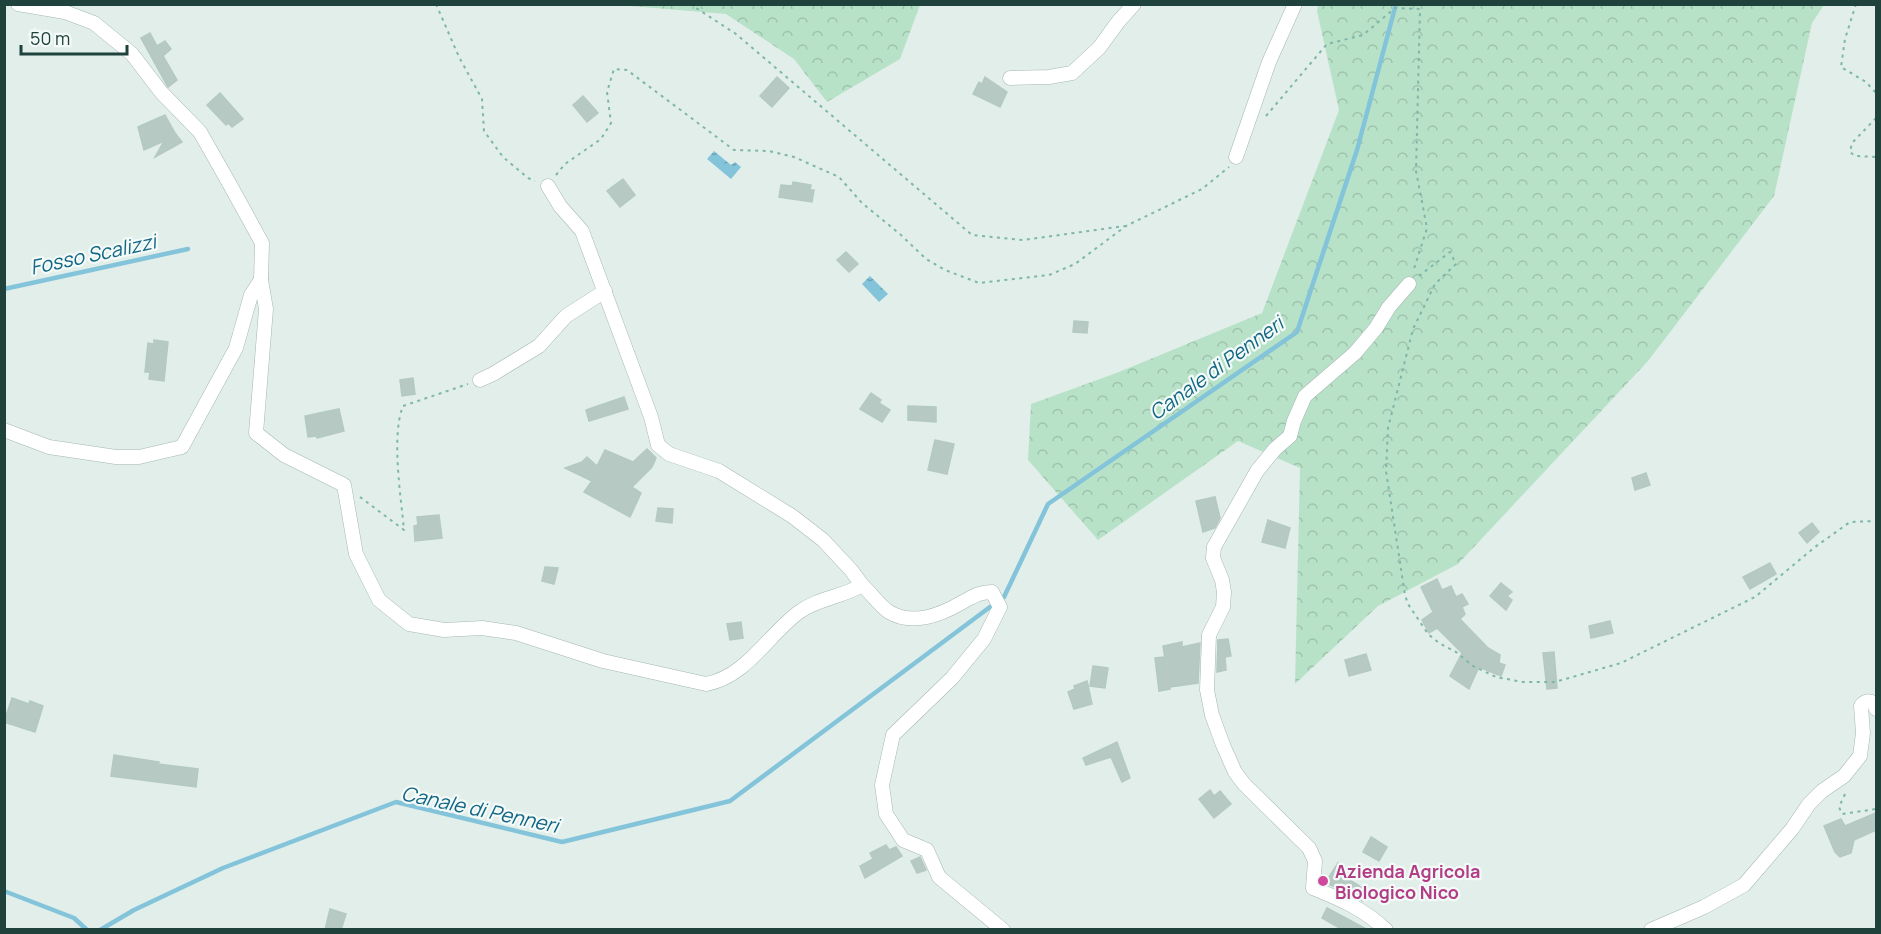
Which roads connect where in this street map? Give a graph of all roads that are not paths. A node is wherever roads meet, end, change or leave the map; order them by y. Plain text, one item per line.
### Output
1 (18, 4) edge
2 (1134, 4) edge
3 (1295, 4) edge
4 (1010, 78) dead end
5 (1236, 158) road end
6 (548, 186) road end
7 (261, 280) junction
8 (1409, 284) road end
9 (605, 291) junction
10 (480, 380) road end
11 (4, 429) edge
12 (862, 585) junction
13 (1876, 709) edge
14 (1003, 930) edge
15 (1386, 930) edge
16 (1652, 930) edge

1 - 7 street
2 - 4 street
3 - 5 street
6 - 9 street
7 - 11 street
7 - 12 street
8 - 15 street
9 - 10 street
9 - 12 street
12 - 14 street
13 - 16 street

